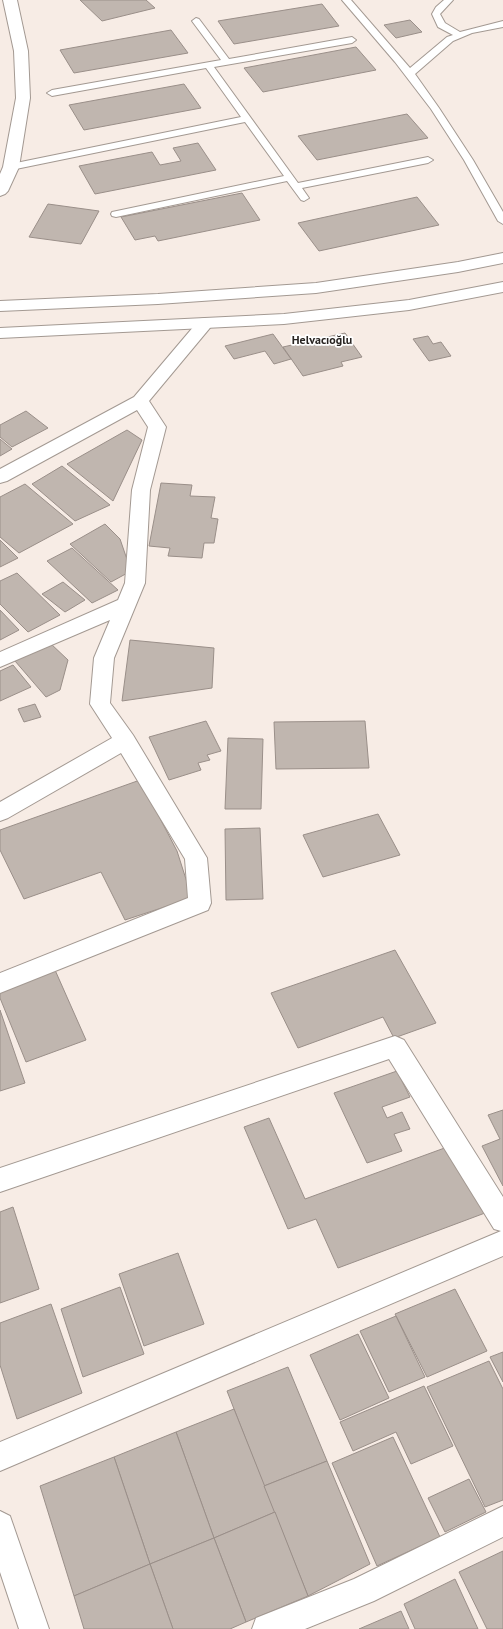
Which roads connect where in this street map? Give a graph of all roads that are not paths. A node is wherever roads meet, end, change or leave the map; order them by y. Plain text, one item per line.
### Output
1 (10, 0) edge
2 (346, 0) edge
3 (449, 0) edge
4 (196, 21) dead end
5 (503, 24) edge
6 (460, 34) junction
7 (352, 40) dead end
8 (227, 62) junction
9 (208, 65) junction
10 (409, 74) junction
11 (52, 93) dead end
12 (247, 119) junction
13 (428, 160) dead end
14 (11, 167) junction
15 (290, 178) junction
16 (296, 186) junction
17 (0, 191) edge
18 (304, 198) dead end
19 (116, 214) dead end
20 (503, 221) edge
21 (503, 258) edge
22 (503, 287) edge
23 (0, 306) edge
24 (206, 323) junction
25 (0, 333) edge
26 (140, 401) junction
27 (0, 477) edge
28 (126, 605) junction
29 (0, 660) edge
30 (125, 741) junction
31 (0, 812) edge
32 (0, 983) edge
33 (0, 1180) edge
34 (503, 1220) edge
35 (503, 1243) edge
36 (0, 1457) edge
37 (503, 1521) edge
38 (0, 1526) edge
39 (34, 1629) edge
40 (267, 1629) edge

1 - 14 street
2 - 10 lane
3 - 6 lane
4 - 8 lane
5 - 6 lane
6 - 10 lane
7 - 8 lane
8 - 9 lane
9 - 11 lane
9 - 12 lane
10 - 20 lane
12 - 14 lane
12 - 15 lane
13 - 16 lane
14 - 17 street
15 - 16 lane
15 - 19 lane
16 - 18 lane
21 - 23 street
22 - 24 street
24 - 25 street
24 - 26 street
26 - 27 street
26 - 28 street
28 - 29 street
28 - 30 street
30 - 31 street
30 - 32 street
33 - 34 street
35 - 36 street
37 - 40 street
38 - 39 street

